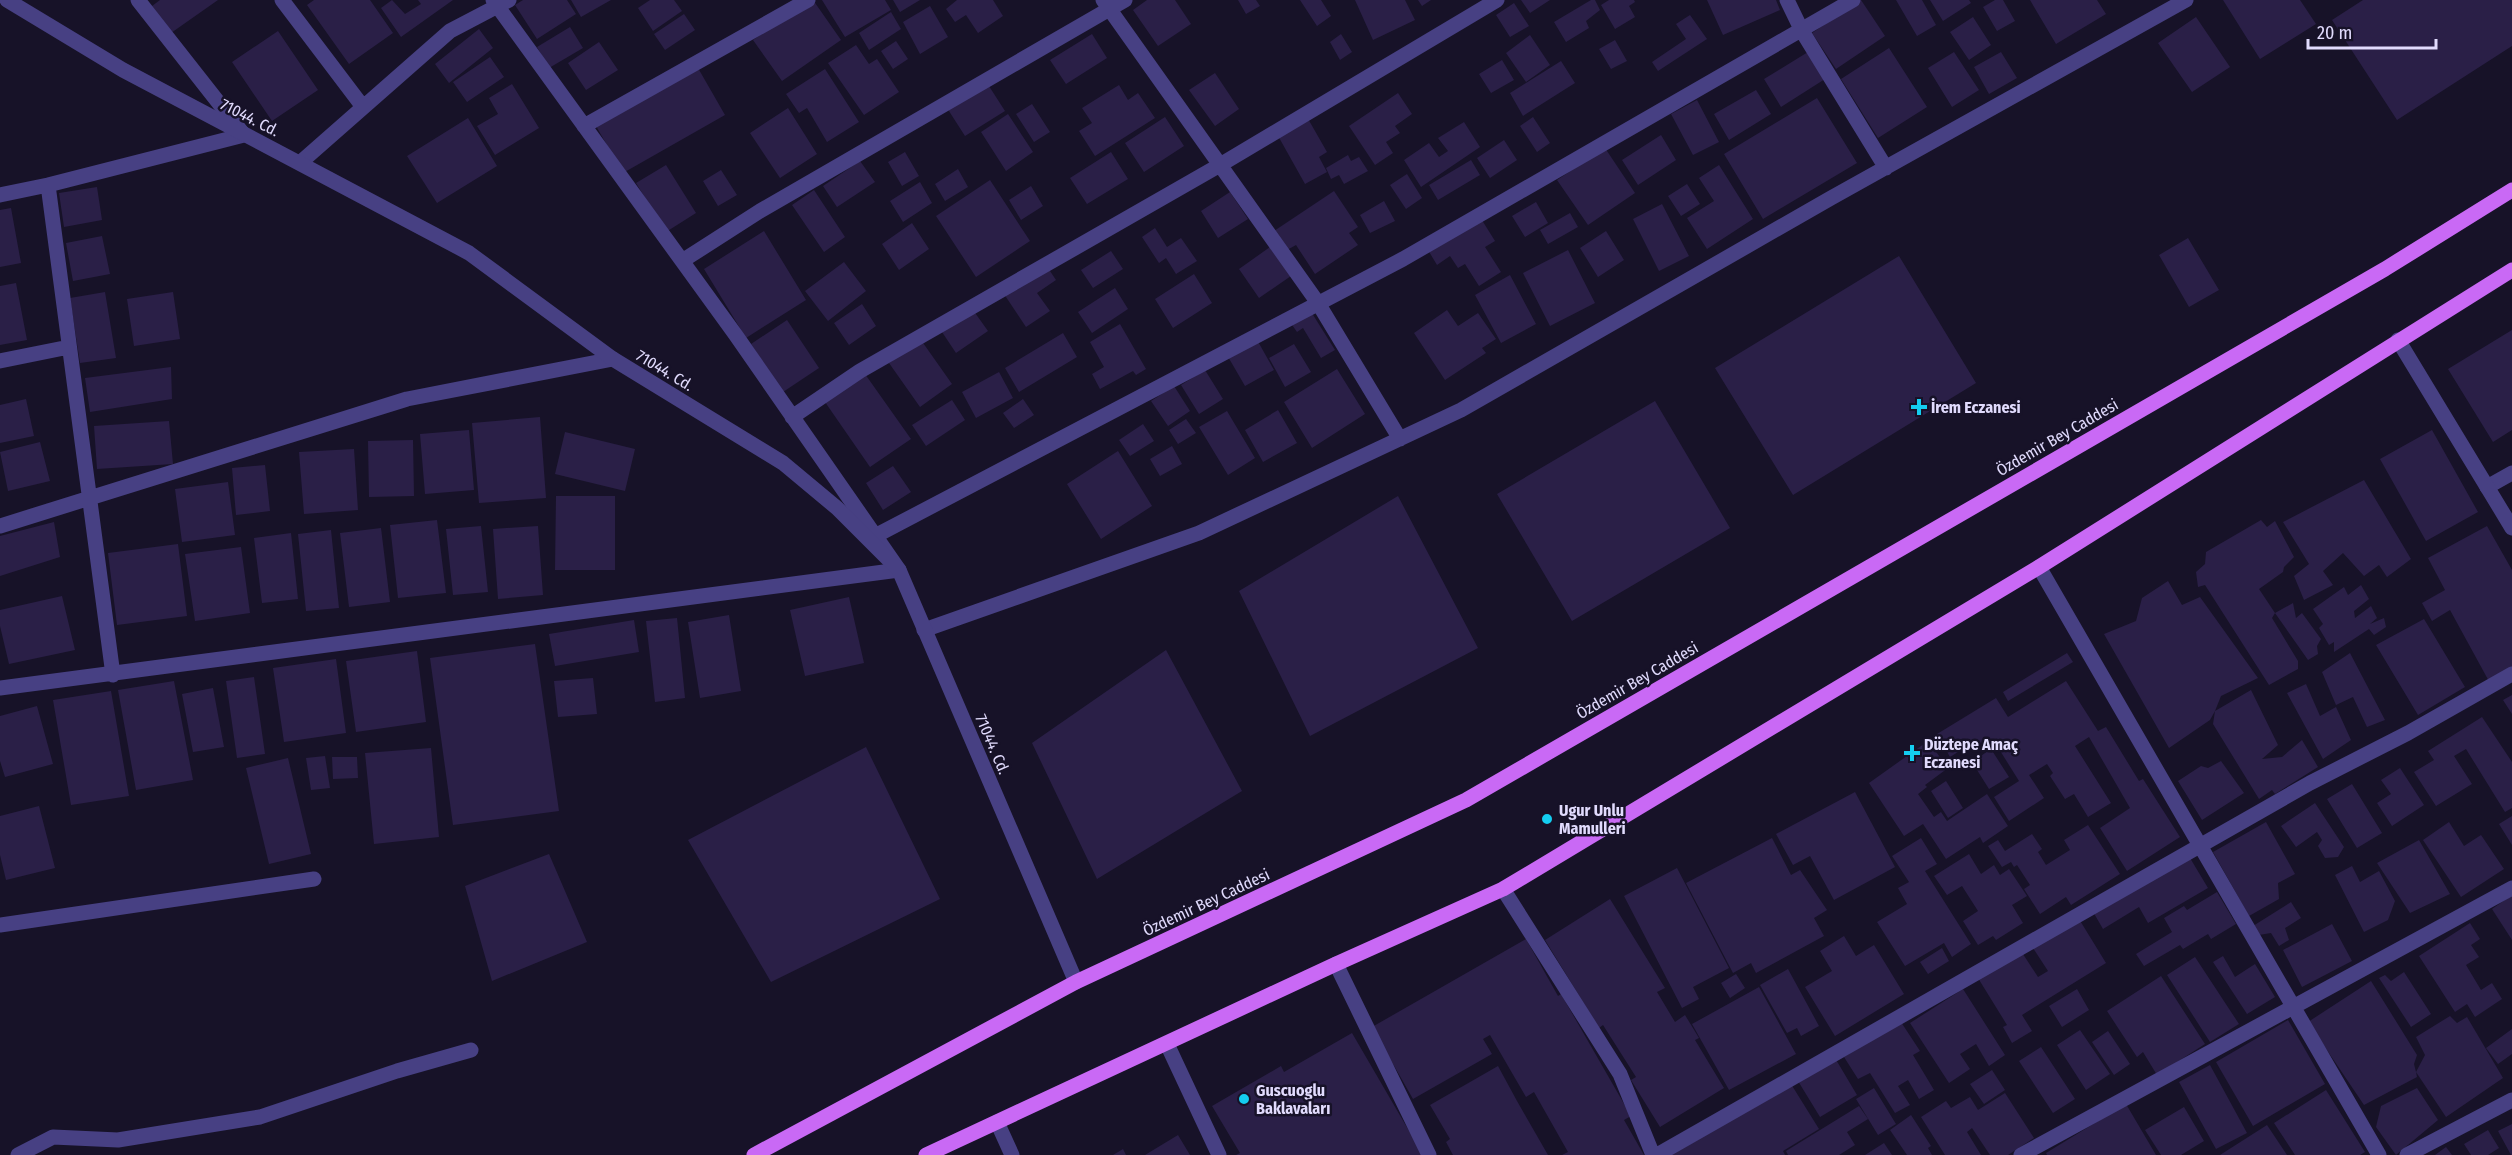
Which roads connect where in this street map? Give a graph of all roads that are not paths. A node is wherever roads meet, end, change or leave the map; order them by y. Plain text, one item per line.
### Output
1 (7, 0) edge
2 (138, 0) edge
3 (282, 0) edge
4 (808, 0) edge
5 (1125, 0) edge
6 (1497, 0) edge
7 (1786, 0) edge
8 (1853, 0) edge
9 (2186, 0) edge
10 (500, 2) edge
11 (1107, 4) edge
12 (1802, 31) junction
13 (363, 107) junction
14 (584, 126) junction
15 (244, 135) junction
16 (301, 162) junction
17 (1220, 165) junction
18 (1886, 168) junction
19 (48, 185) junction
20 (2512, 190) edge
21 (0, 195) edge
22 (682, 261) junction
23 (2512, 270) edge
24 (1318, 303) junction
25 (2398, 340) junction
26 (69, 347) junction
27 (613, 359) junction
28 (0, 361) edge
29 (792, 417) junction
30 (1400, 439) junction
31 (2512, 473) edge
32 (2487, 488) junction
33 (89, 500) junction
34 (0, 526) edge
35 (2512, 528) edge
36 (875, 536) junction
37 (2039, 567) junction
38 (899, 570) junction
39 (924, 630) junction
40 (2512, 674) edge
41 (112, 675) junction
42 (0, 687) edge
43 (2199, 845) junction
44 (314, 879) dead end
45 (2512, 888) edge
46 (1503, 889) junction
47 (0, 925) edge
48 (1336, 964) junction
49 (1076, 982) junction
50 (2291, 1006) junction
51 (1167, 1044) junction
52 (471, 1050) dead end
53 (2512, 1100) edge
54 (998, 1122) junction
55 (18, 1155) edge
56 (754, 1155) edge
57 (926, 1155) edge
58 (1012, 1155) edge
59 (1218, 1155) edge
60 (1429, 1155) edge
61 (1655, 1155) edge
62 (2021, 1155) edge
63 (2379, 1155) edge
64 (2407, 1155) edge

1 - 15 street, 71044. Cd.
2 - 15 street
3 - 13 street
4 - 14 street
5 - 11 street
6 - 17 street
7 - 12 street
8 - 12 street
9 - 18 street
10 - 13 street
10 - 14 street
11 - 17 street
11 - 22 street
12 - 18 street
12 - 24 street
13 - 16 street
14 - 22 street
15 - 16 street, 71044. Cd.
15 - 19 street
16 - 27 street, 71044. Cd.
17 - 24 street
17 - 29 street
18 - 30 street
19 - 21 street
19 - 26 street
20 - 49 main road, Özdemir Bey Caddesi
22 - 29 street
23 - 25 main road
24 - 30 street
24 - 36 street
25 - 32 street
25 - 37 main road
26 - 28 street
26 - 33 street
27 - 33 street
27 - 38 street, 71044. Cd.
29 - 36 street
30 - 39 street
31 - 32 street
32 - 35 street
33 - 34 street
33 - 41 street
36 - 38 street
37 - 43 street
37 - 46 main road
38 - 39 street, 71044. Cd.
38 - 41 street
39 - 49 street, 71044. Cd.
40 - 43 street
41 - 42 street
43 - 50 street
43 - 61 street
44 - 47 street
45 - 50 street
46 - 48 main road
46 - 61 street
48 - 51 main road
48 - 60 street
49 - 56 main road, Özdemir Bey Caddesi
50 - 62 street
50 - 63 street
51 - 54 main road
51 - 59 street
52 - 55 street
53 - 64 street
54 - 57 main road
54 - 58 street

